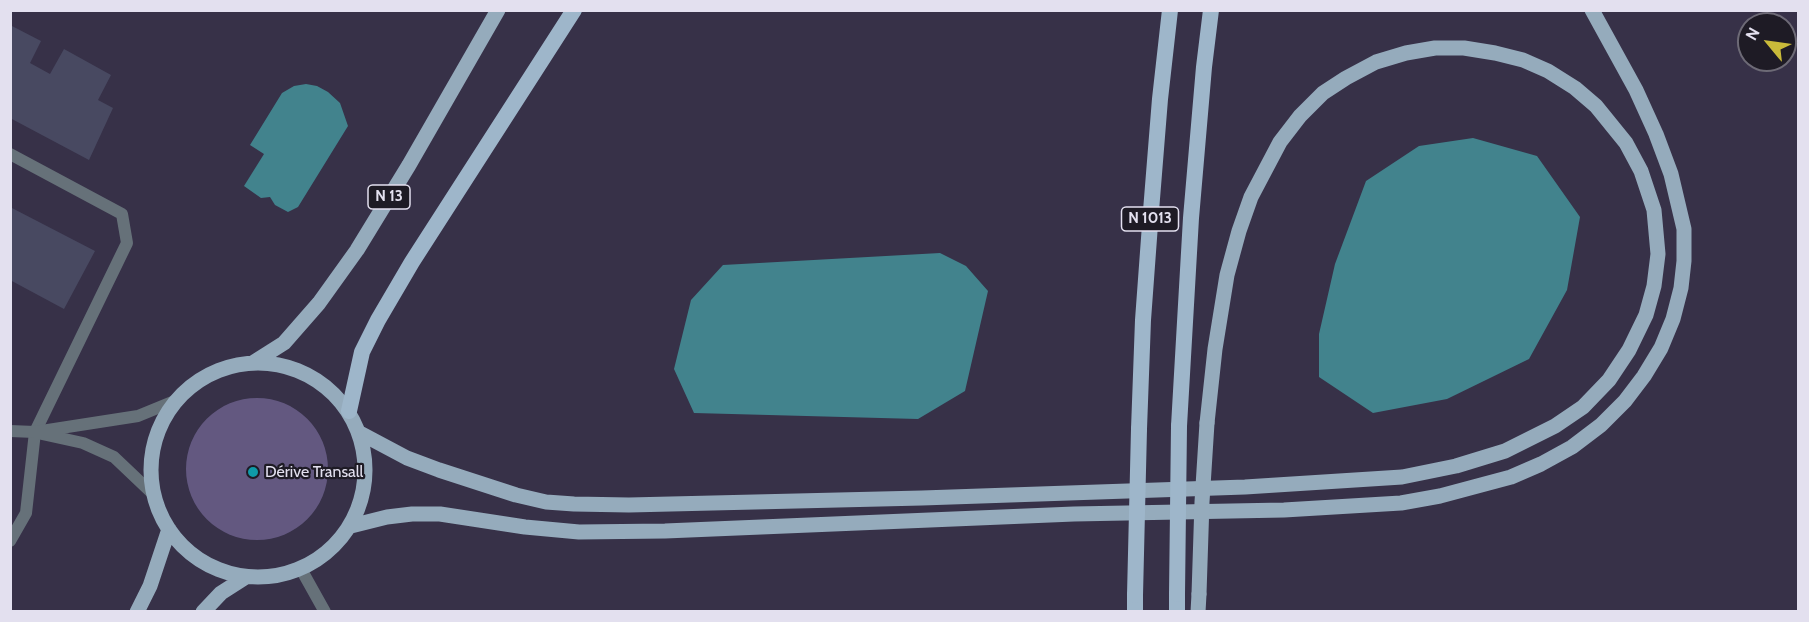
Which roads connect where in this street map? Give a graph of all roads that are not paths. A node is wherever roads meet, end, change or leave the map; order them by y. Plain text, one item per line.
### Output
1 (498, 10) edge
2 (574, 10) edge
3 (1170, 10) edge
4 (1211, 10) edge
5 (1592, 10) edge
6 (10, 154) edge
7 (253, 362) junction
8 (177, 400) junction
9 (349, 411) junction
10 (10, 432) edge
11 (35, 432) junction
12 (360, 433) junction
13 (154, 495) junction
14 (351, 526) junction
15 (169, 529) junction
16 (10, 541) edge
17 (300, 569) junction
18 (246, 577) junction
19 (1135, 603) edge
20 (137, 612) edge
21 (203, 612) edge
22 (325, 612) edge
23 (1177, 612) edge
24 (1198, 612) edge

1 - 7 main road, N 13
2 - 9 highway
3 - 19 highway, N 1013, bridge
4 - 23 highway, N 1013, bridge
5 - 14 main road
6 - 11 street
7 - 8 main road
7 - 9 main road
8 - 11 street
8 - 13 main road
9 - 12 main road
10 - 11 street
11 - 13 street
11 - 16 street
12 - 14 main road
12 - 24 main road, bridge
13 - 15 main road
14 - 17 main road
15 - 18 main road
15 - 20 main road
17 - 18 main road
17 - 22 street
18 - 21 main road

